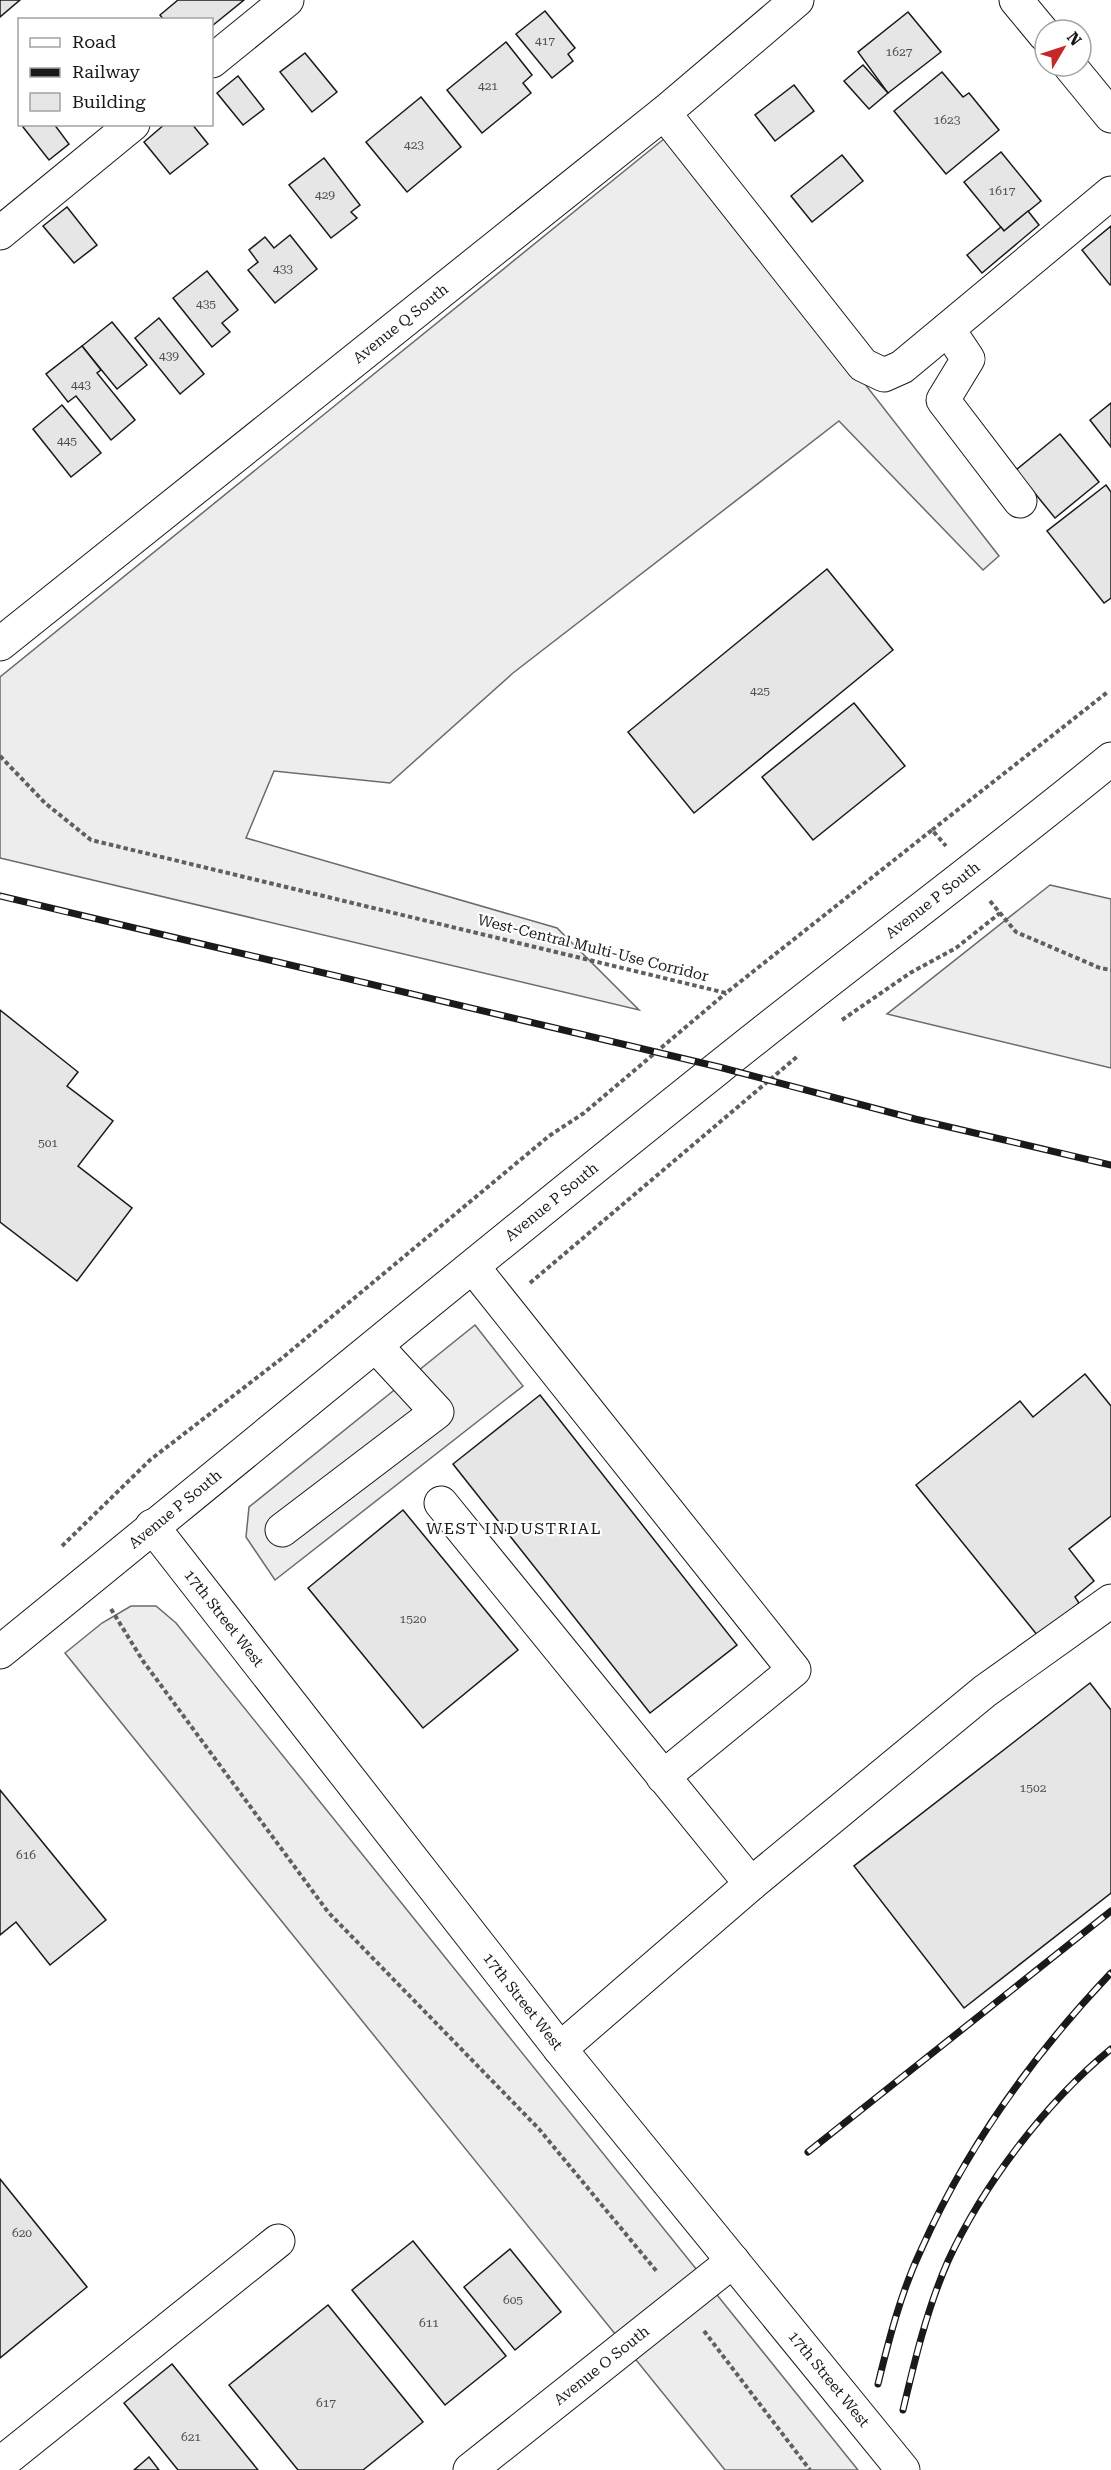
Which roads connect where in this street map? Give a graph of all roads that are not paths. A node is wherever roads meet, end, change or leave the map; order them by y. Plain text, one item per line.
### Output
1 (287, 0) edge
2 (797, 0) edge
3 (1016, 0) edge
4 (1033, 21) edge
5 (213, 60) edge
6 (1080, 78) edge
7 (664, 113) junction
8 (1111, 116) edge
9 (131, 126) edge
10 (1111, 193) edge
11 (0, 233) edge
12 (948, 329) junction
13 (1020, 501) dead end
14 (0, 644) edge
15 (1111, 759) edge
16 (473, 1268) junction
17 (376, 1346) junction
18 (441, 1503) dead end
19 (152, 1526) junction
20 (282, 1530) dead end
21 (1111, 1601) edge
22 (0, 1652) edge
23 (663, 1777) junction
24 (751, 1884) junction
25 (560, 2049) junction
26 (278, 2241) dead end
27 (733, 2260) junction
28 (0, 2464) edge
29 (470, 2470) edge
30 (903, 2470) edge

1 - 5 street
2 - 7 street, Avenue Q South
3 - 4 street
6 - 8 street
7 - 12 street
7 - 14 street, Avenue Q South
9 - 11 street
10 - 12 street
12 - 13 street
15 - 16 street, Avenue P South
16 - 17 street, Avenue P South
16 - 23 street
17 - 19 street, Avenue P South
17 - 20 street
18 - 23 street
19 - 22 street, Avenue P South
19 - 25 street, 17th Street West
21 - 24 street
23 - 24 street
24 - 25 street
25 - 27 street, 17th Street West
26 - 28 street
27 - 29 street, Avenue O South
27 - 30 street, 17th Street West

